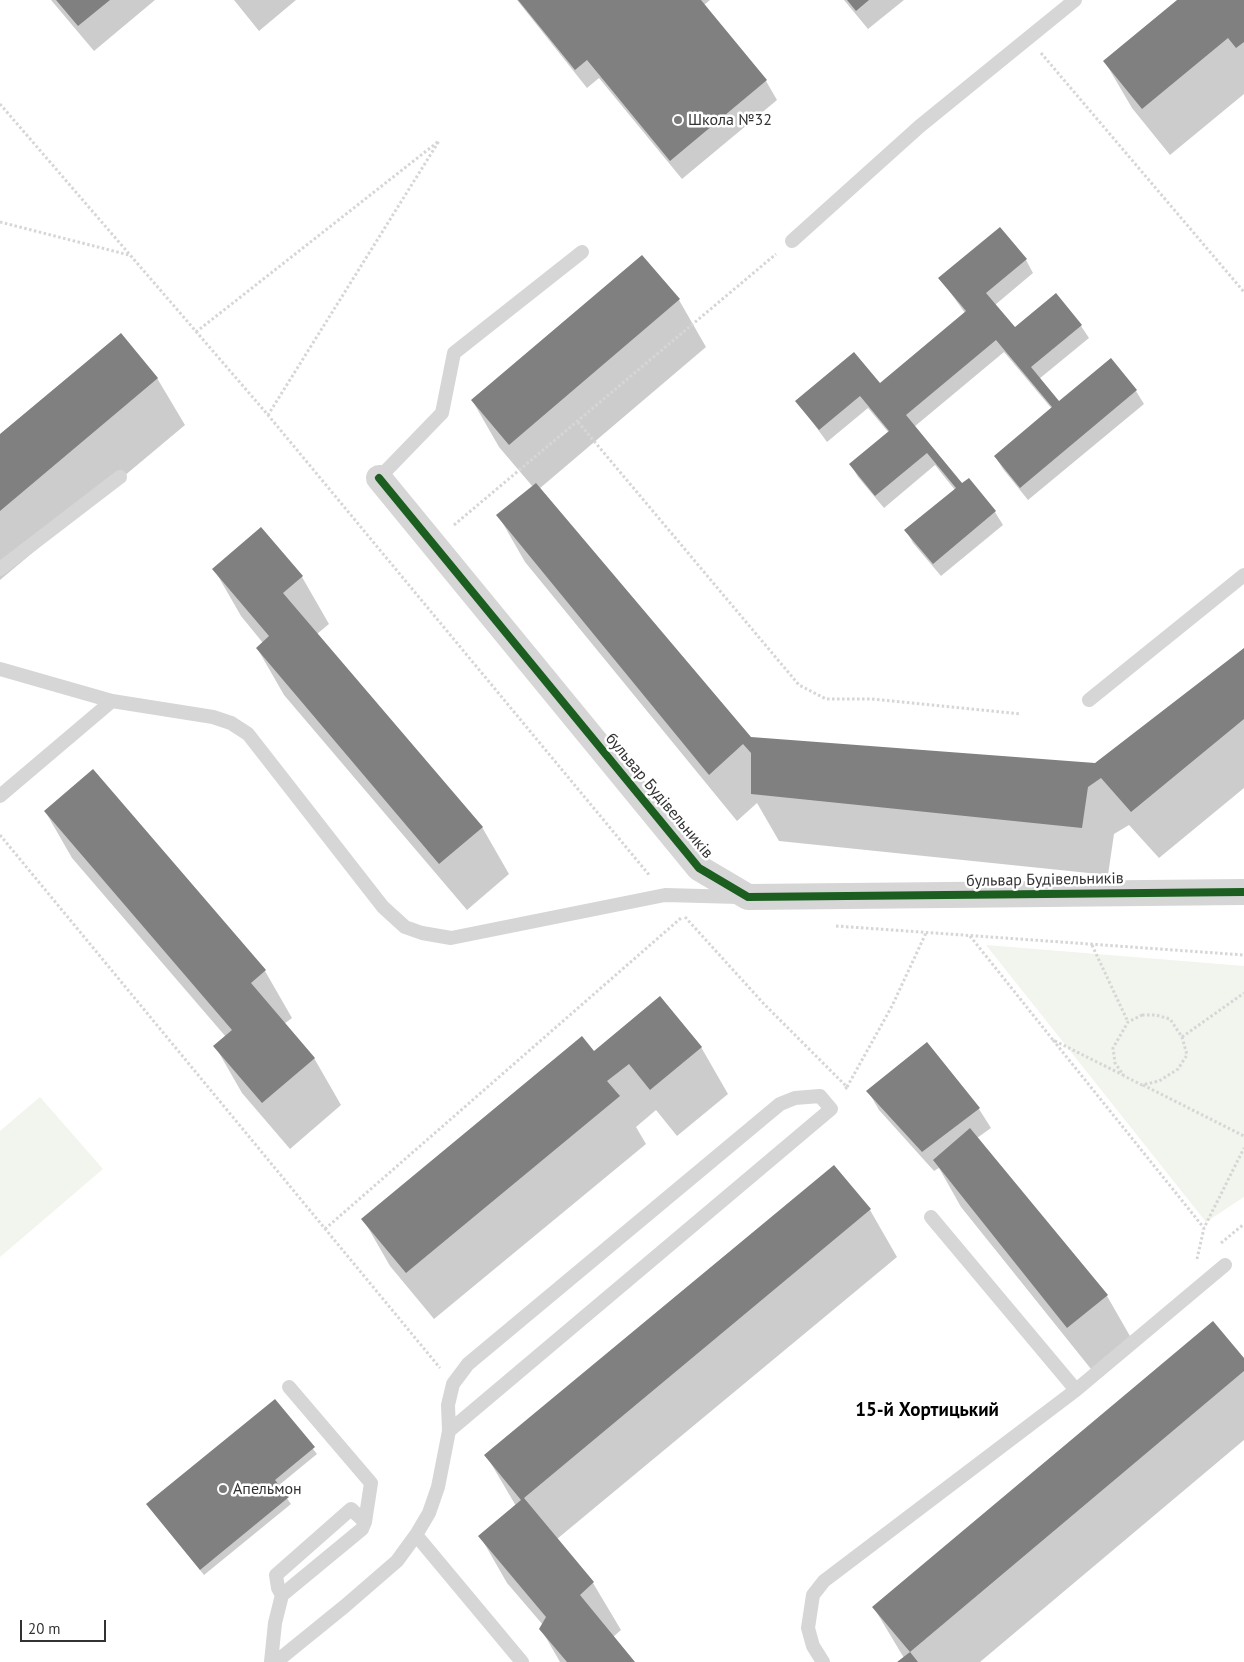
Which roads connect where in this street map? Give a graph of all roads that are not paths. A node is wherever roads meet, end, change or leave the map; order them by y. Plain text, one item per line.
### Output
1 (1075, 0) edge
2 (792, 241) road end
3 (582, 252) dead end
4 (120, 477) dead end
5 (379, 478) joint
6 (0, 569) edge
7 (1244, 575) edge
8 (0, 669) edge
9 (1090, 700) dead end
10 (112, 701) junction
11 (0, 796) edge
12 (1244, 892) edge
13 (748, 898) junction
14 (931, 1216) dead end
15 (1225, 1265) dead end
16 (289, 1387) dead end
17 (1076, 1390) junction
18 (449, 1431) junction
19 (365, 1522) junction
20 (416, 1535) junction
21 (282, 1594) junction
22 (272, 1662) edge
23 (276, 1662) edge
24 (522, 1662) edge
25 (824, 1662) edge

1 - 2 lane
3 - 5 lane
4 - 6 lane
5 - 13 street, бульвар Будівельників
7 - 9 lane
8 - 10 lane
10 - 11 lane
10 - 13 lane
12 - 13 street, бульвар Будівельників
14 - 17 lane
15 - 17 lane
16 - 19 lane
17 - 25 lane
18 - 18 lane
18 - 20 lane
19 - 21 lane
19 - 21 lane
20 - 23 lane
20 - 24 lane
21 - 22 lane

